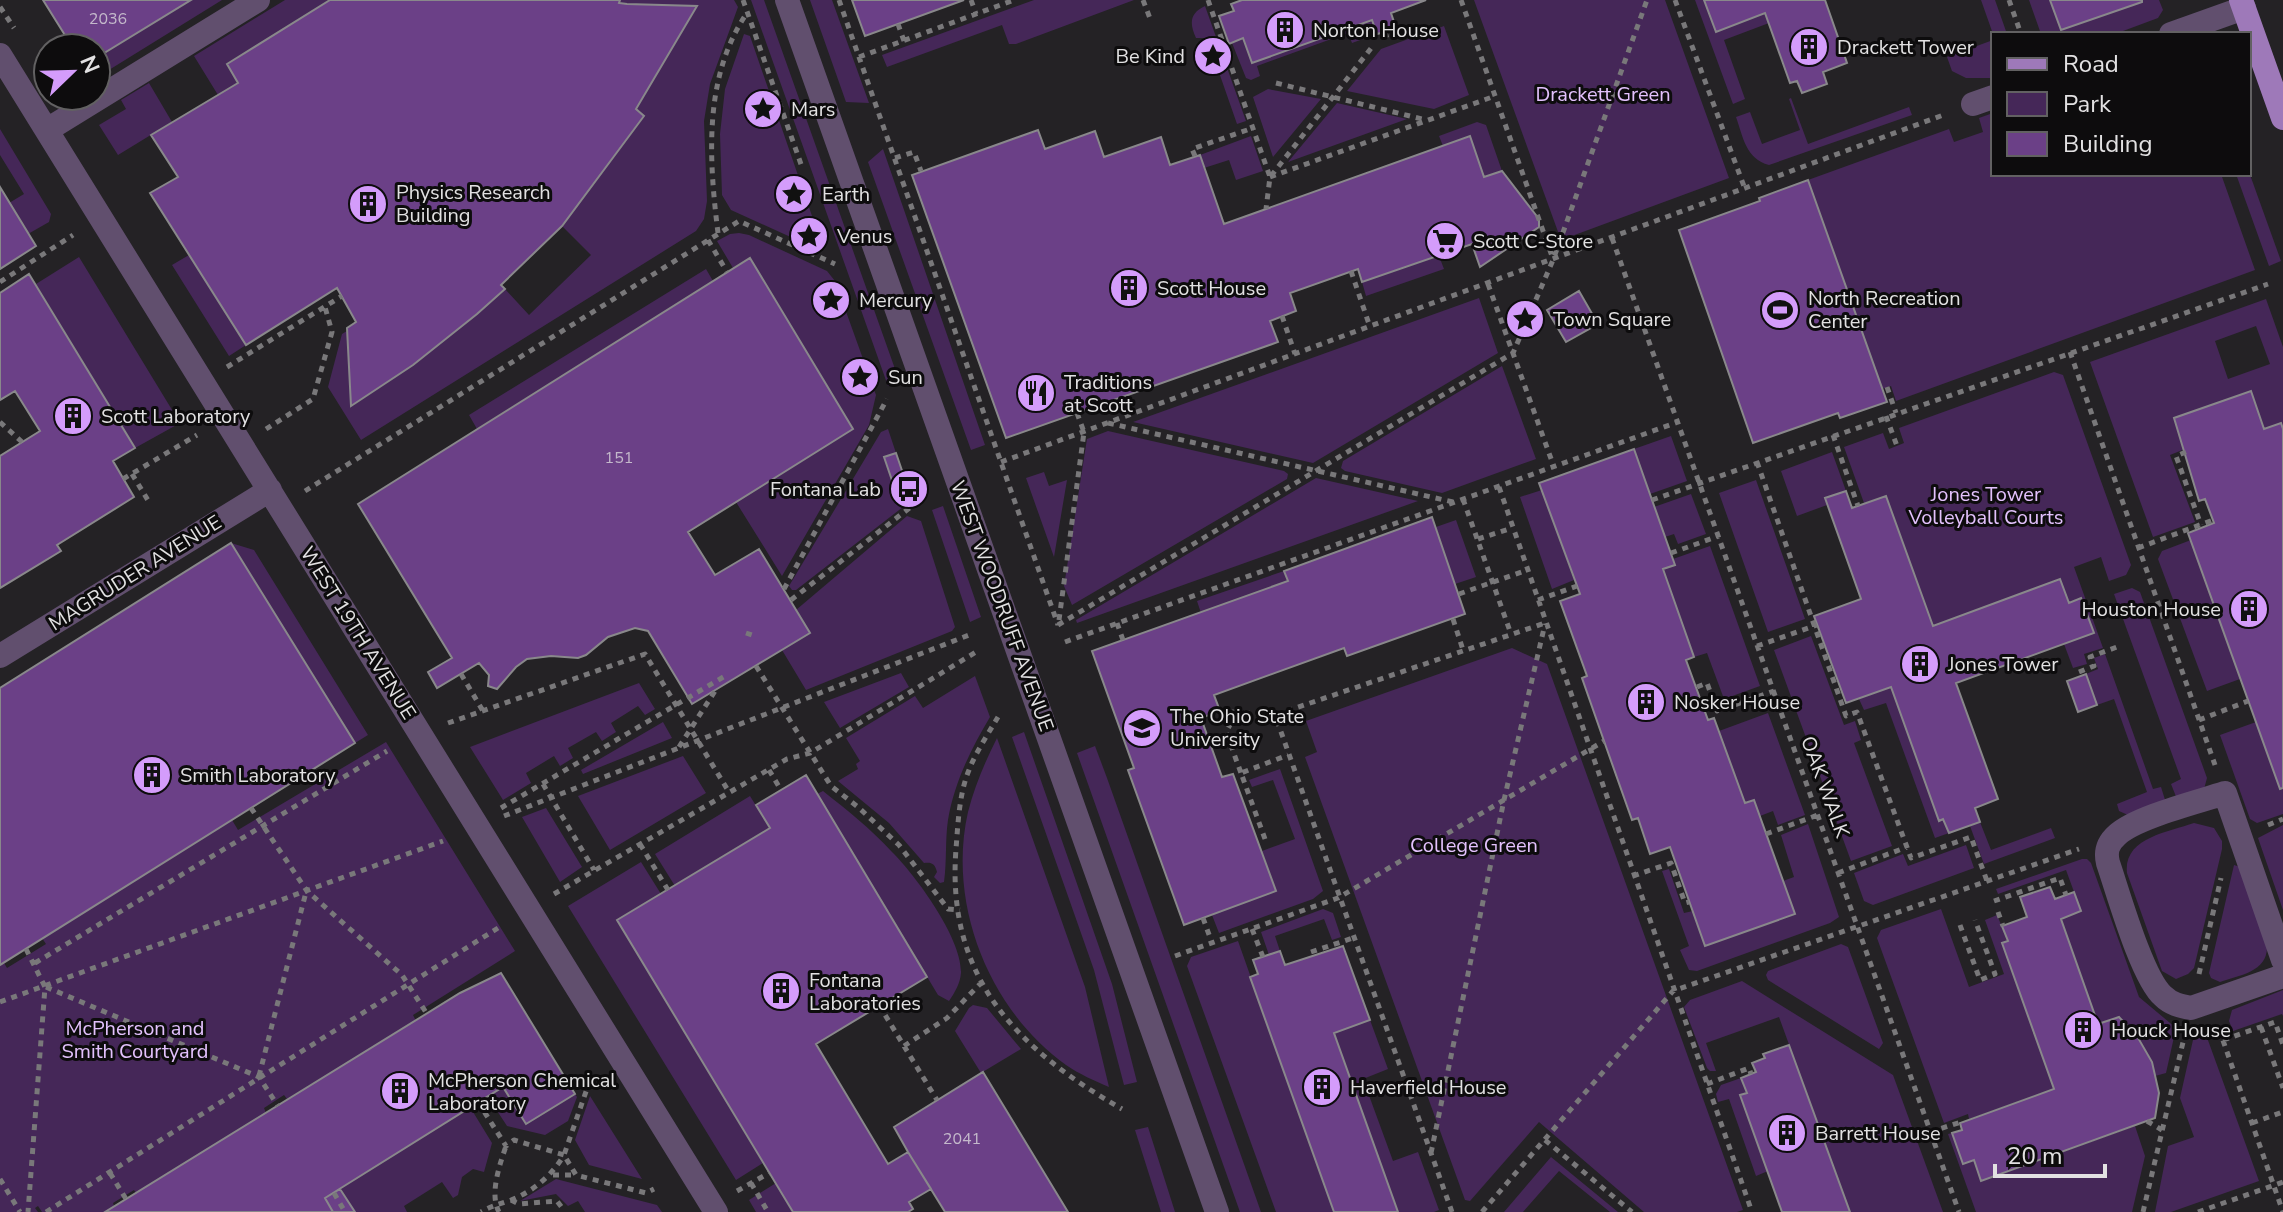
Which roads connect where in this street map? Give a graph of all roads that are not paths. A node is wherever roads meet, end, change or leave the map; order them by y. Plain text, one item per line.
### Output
1 (258, 0) edge
2 (787, 0) edge
3 (2242, 4) edge
4 (2176, 32) edge
5 (0, 55) edge
6 (2283, 118) edge
7 (47, 130) junction
8 (270, 490) junction
9 (0, 656) edge
10 (2283, 960) edge
11 (2283, 976) edge
12 (716, 1212) edge
13 (1217, 1212) edge

1 - 7 street
2 - 13 street, WEST WOODRUFF AVENUE
3 - 4 street
3 - 6 main road
5 - 7 street, WEST 19TH AVENUE
7 - 8 street, WEST 19TH AVENUE
8 - 9 street, MAGRUDER AVENUE
8 - 12 street, WEST 19TH AVENUE
10 - 11 street

